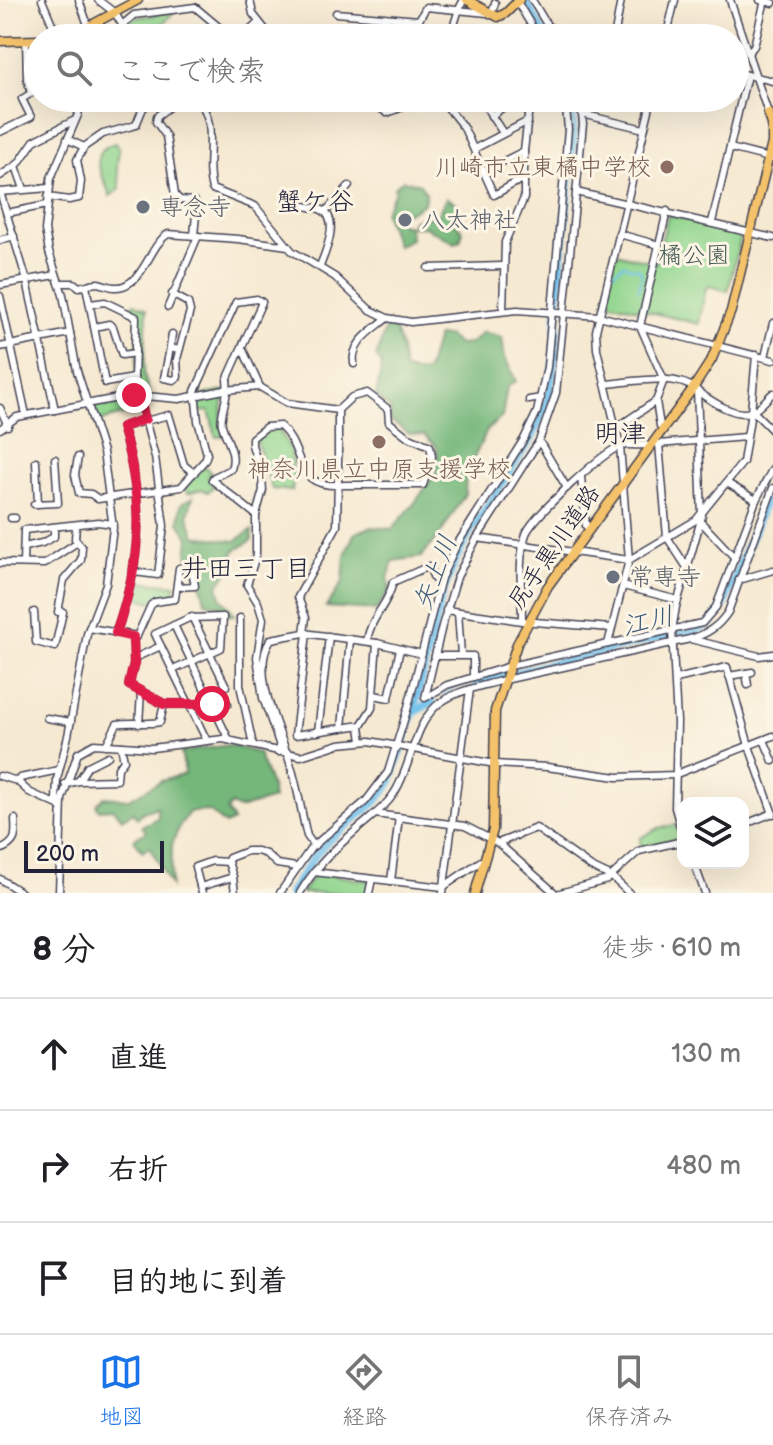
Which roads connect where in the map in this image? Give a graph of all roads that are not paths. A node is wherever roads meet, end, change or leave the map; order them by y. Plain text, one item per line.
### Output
1 (42, 0) edge
2 (79, 0) edge
3 (98, 0) edge
4 (138, 0) edge
5 (250, 0) edge
6 (465, 0) edge
7 (518, 0) edge
8 (532, 0) edge
9 (621, 0) edge
10 (675, 0) edge
11 (730, 0) edge
12 (763, 0) edge
13 (494, 1) edge
14 (773, 3) edge
15 (196, 4) edge
16 (458, 8) junction
17 (115, 13) junction
18 (336, 13) dead end
19 (489, 14) junction
20 (259, 22) edge
21 (52, 24) edge
22 (88, 24) edge
23 (96, 24) edge
24 (121, 24) edge
25 (123, 24) edge
26 (217, 24) edge
27 (455, 24) edge
28 (531, 24) edge
29 (547, 24) edge
30 (617, 24) edge
31 (669, 24) edge
32 (738, 24) edge
33 (24, 40) edge
34 (0, 41) edge
35 (749, 52) edge
36 (749, 56) edge
37 (749, 75) edge
38 (757, 77) junction
39 (773, 81) edge
40 (770, 111) edge
41 (28, 112) edge
42 (78, 112) edge
43 (141, 112) edge
44 (162, 112) edge
45 (205, 112) edge
46 (451, 112) edge
47 (489, 112) edge
48 (497, 112) edge
49 (529, 112) edge
50 (566, 112) edge
51 (648, 112) edge
52 (738, 112) edge
53 (582, 114) joint
54 (491, 116) junction
55 (76, 120) junction
56 (528, 121) junction
57 (644, 129) junction
58 (0, 132) edge
59 (503, 133) junction
60 (67, 139) junction
61 (84, 147) junction
62 (730, 148) junction
63 (474, 149) junction
64 (524, 151) junction
65 (769, 158) edge
66 (16, 166) junction
67 (484, 171) junction
68 (0, 176) edge
69 (524, 178) junction
70 (349, 186) dead end
71 (49, 188) junction
72 (24, 189) junction
73 (0, 192) edge
74 (576, 192) junction
75 (290, 199) dead end
76 (47, 201) junction
77 (627, 203) junction
78 (667, 211) junction
79 (325, 212) junction
80 (5, 215) edge
81 (712, 222) junction
82 (748, 231) junction
83 (619, 234) junction
84 (196, 235) junction
85 (14, 236) junction
86 (773, 238) edge
87 (0, 240) edge
88 (659, 245) junction
89 (288, 246) junction
90 (320, 266) junction
91 (503, 266) junction
92 (428, 268) dead end
93 (57, 279) junction
94 (27, 281) junction
95 (0, 285) edge
96 (86, 286) junction
97 (172, 294) junction
98 (0, 296) edge
99 (90, 304) junction
100 (168, 307) dead end
101 (503, 311) junction
102 (551, 312) junction
103 (565, 313) junction
104 (599, 316) junction
105 (387, 318) junction
106 (773, 323) edge
107 (640, 326) junction
108 (94, 327) junction
109 (70, 333) junction
110 (172, 334) dead end
111 (40, 339) junction
112 (12, 345) junction
113 (716, 345) junction
114 (0, 347) edge
115 (170, 348) junction
116 (179, 350) junction
117 (243, 350) junction
118 (135, 353) junction
119 (756, 355) junction
120 (765, 357) junction
121 (773, 360) edge
122 (354, 364) dead end
123 (134, 378) junction
124 (664, 380) junction
125 (605, 384) junction
126 (260, 387) junction
127 (694, 388) junction
128 (229, 389) junction
129 (138, 394) junction
130 (772, 395) edge
131 (194, 396) junction
132 (541, 398) junction
133 (529, 400) dead end
134 (656, 401) junction
135 (88, 404) junction
136 (0, 408) edge
137 (55, 410) junction
138 (338, 410) junction
139 (752, 412) junction
140 (26, 415) junction
141 (145, 419) junction
142 (8, 426) junction
143 (660, 426) junction
144 (616, 428) junction
145 (0, 429) edge
146 (773, 431) edge
147 (746, 437) junction
148 (539, 441) junction
149 (699, 441) junction
150 (653, 443) junction
151 (620, 446) junction
152 (78, 457) dead end
153 (55, 459) dead end
154 (36, 461) dead end
155 (773, 468) edge
156 (194, 473) junction
157 (581, 477) junction
158 (623, 479) junction
159 (727, 483) junction
160 (338, 485) junction
161 (567, 488) junction
162 (773, 488) edge
163 (160, 492) junction
164 (135, 495) junction
165 (110, 499) junction
166 (756, 500) junction
167 (773, 511) edge
168 (762, 513) junction
169 (256, 515) junction
170 (702, 519) junction
171 (113, 524) junction
172 (76, 525) junction
173 (586, 526) junction
174 (54, 527) junction
175 (667, 537) junction
176 (477, 538) junction
177 (73, 545) dead end
178 (524, 545) junction
179 (24, 547) junction
180 (570, 552) junction
181 (735, 558) junction
182 (629, 560) junction
183 (0, 563) edge
184 (23, 563) junction
185 (688, 569) junction
186 (134, 572) junction
187 (771, 572) edge
188 (441, 578) junction
189 (739, 580) junction
190 (623, 586) junction
191 (177, 587) dead end
192 (678, 600) junction
193 (446, 610) junction
194 (34, 612) dead end
195 (458, 612) junction
196 (192, 617) junction
197 (240, 618) dead end
198 (524, 621) junction
199 (174, 625) junction
200 (89, 628) junction
201 (611, 628) junction
202 (672, 630) junction
203 (116, 633) junction
204 (305, 633) junction
205 (329, 636) junction
206 (133, 637) junction
207 (350, 639) junction
208 (690, 639) junction
209 (367, 641) junction
210 (673, 641) junction
211 (377, 643) junction
212 (608, 644) junction
213 (161, 646) junction
214 (400, 649) junction
215 (209, 652) junction
216 (422, 654) junction
217 (773, 654) edge
218 (461, 655) junction
219 (435, 656) junction
220 (137, 657) dead end
221 (191, 662) junction
222 (507, 667) junction
223 (173, 670) junction
224 (729, 676) junction
225 (473, 677) junction
226 (676, 679) junction
227 (501, 681) junction
228 (748, 685) dead end
229 (226, 686) dead end
230 (470, 689) junction
231 (141, 692) junction
232 (374, 695) junction
233 (164, 704) junction
234 (189, 704) junction
235 (212, 704) junction
236 (228, 704) dead end
237 (47, 718) dead end
238 (71, 722) junction
239 (139, 724) junction
240 (361, 725) junction
241 (342, 728) junction
242 (318, 732) junction
243 (773, 736) edge
244 (229, 740) junction
245 (764, 740) junction
246 (207, 741) junction
247 (362, 741) junction
248 (104, 745) junction
249 (253, 745) junction
250 (398, 746) junction
251 (749, 746) junction
252 (121, 748) junction
253 (412, 749) junction
254 (283, 753) junction
255 (108, 756) junction
256 (460, 758) junction
257 (773, 761) edge
258 (493, 764) junction
259 (59, 770) junction
260 (674, 775) junction
261 (0, 776) edge
262 (79, 781) junction
263 (19, 782) junction
264 (65, 784) junction
265 (60, 806) junction
266 (375, 814) junction
267 (773, 814) edge
268 (399, 817) junction
269 (15, 819) dead end
270 (677, 821) edge
271 (749, 823) edge
272 (452, 825) junction
273 (492, 840) junction
274 (677, 840) edge
275 (314, 846) junction
276 (0, 850) edge
277 (481, 861) junction
278 (228, 862) junction
279 (296, 867) junction
280 (0, 869) edge
281 (696, 869) edge
282 (314, 872) junction
283 (233, 877) junction
284 (612, 877) junction
285 (372, 879) junction
286 (3, 881) edge
287 (391, 881) junction
288 (0, 889) edge
289 (201, 890) edge
290 (443, 890) edge
291 (22, 893) edge
292 (59, 893) edge
293 (235, 893) edge
294 (280, 893) edge
295 (300, 893) edge
296 (369, 893) edge
297 (474, 893) edge
298 (557, 893) edge
299 (629, 893) edge
300 (705, 893) edge

1 - 21 street
2 - 22 street
3 - 17 street
4 - 17 main road
5 - 20 street
6 - 16 street
6 - 19 main road
7 - 19 main road
7 - 28 street
8 - 29 street
9 - 30 street
10 - 31 street
11 - 32 street, 尻手黒川道路
12 - 14 street
12 - 35 street
13 - 19 street
15 - 25 street
15 - 26 street
16 - 18 street
16 - 19 street
16 - 27 street
17 - 23 main road
17 - 24 street
33 - 34 main road
36 - 38 street, 尻手黒川道路
37 - 38 street
38 - 39 street
38 - 40 street, 尻手黒川道路
40 - 65 main road, 尻手黒川道路
41 - 58 street
42 - 55 street
43 - 61 street
44 - 84 street
45 - 89 street
46 - 63 street
47 - 54 street
48 - 54 street
49 - 56 street
50 - 102 street
51 - 57 street
52 - 62 street
53 - 57 street
53 - 74 street
54 - 59 street
55 - 60 street
55 - 66 street
56 - 59 street
56 - 64 street
57 - 77 street
59 - 63 street
60 - 61 street
60 - 71 street
61 - 76 street
62 - 65 street
62 - 81 street
63 - 67 street
64 - 67 street
64 - 69 street
65 - 82 main road, 尻手黒川道路
66 - 68 street
66 - 72 street
67 - 69 street
69 - 91 street
70 - 79 street
71 - 72 street
71 - 76 street
72 - 73 street
73 - 80 street
74 - 77 street
74 - 103 street
75 - 79 street
76 - 80 street
76 - 93 street
77 - 78 street
77 - 83 street
78 - 81 street
78 - 88 street
79 - 90 street
80 - 85 street
81 - 82 street
82 - 86 street
82 - 113 main road, 尻手黒川道路
83 - 88 street
83 - 104 street
84 - 89 street
84 - 96 street
84 - 97 street
85 - 87 street
85 - 94 street
88 - 107 street
89 - 90 street
90 - 105 street
91 - 92 street
91 - 101 street
93 - 94 street
93 - 96 street
93 - 109 street
94 - 95 street
94 - 111 street
96 - 99 street
97 - 100 street
97 - 116 street
98 - 112 street
99 - 108 street
99 - 118 street
101 - 102 street
101 - 105 street
102 - 103 street
102 - 132 street
103 - 104 street
103 - 148 street
104 - 107 street
104 - 125 street
105 - 122 street
106 - 120 street
107 - 113 street
107 - 124 street
108 - 118 street
108 - 123 street
109 - 111 street
109 - 135 street
110 - 115 street
111 - 112 street
111 - 137 street
112 - 114 street
112 - 140 street
113 - 119 street
113 - 127 main road, 尻手黒川道路
115 - 116 street
115 - 116 street
117 - 126 street
117 - 128 street
117 - 131 street
118 - 123 street
119 - 120 street
119 - 139 street
120 - 121 street
123 - 129 street
124 - 125 street
124 - 127 street
124 - 134 street
125 - 144 street
126 - 128 street
126 - 138 street
127 - 139 street
127 - 143 main road, 尻手黒川道路
127 - 149 street
127 - 150 main road, 尻手黒川道路
128 - 131 street
128 - 169 street
129 - 131 street
129 - 135 street
129 - 141 street
130 - 139 street
131 - 156 street
132 - 133 street
132 - 188 street
134 - 143 street
134 - 144 street
135 - 137 street
135 - 165 street
136 - 142 street
137 - 140 street
138 - 160 street
138 - 160 street
139 - 146 street
139 - 147 street
140 - 142 street
141 - 156 street
141 - 163 street
141 - 164 street
142 - 145 street
143 - 150 main road, 尻手黒川道路
144 - 151 street
147 - 149 street
147 - 159 street
148 - 161 street
148 - 176 street
149 - 150 street
149 - 170 street
150 - 151 street
150 - 158 main road, 尻手黒川道路
150 - 175 street
151 - 157 street
151 - 158 street
152 - 165 street
153 - 154 street
155 - 166 street
156 - 163 street
157 - 161 street
157 - 173 street
158 - 173 main road, 尻手黒川道路
158 - 180 main road, 尻手黒川道路
158 - 182 street
159 - 166 street
159 - 170 street
160 - 169 street
160 - 204 street
161 - 178 street
162 - 168 street
163 - 164 street
163 - 186 street
164 - 165 street
164 - 186 street
165 - 171 street
166 - 181 street
167 - 168 street
168 - 189 street
169 - 254 street
170 - 175 street
170 - 181 street
170 - 185 street
171 - 172 street
171 - 200 street
172 - 174 street
172 - 194 street
173 - 180 main road, 尻手黒川道路
174 - 179 street
174 - 179 street
175 - 182 street
175 - 185 street
176 - 178 street
176 - 193 street
177 - 184 street
178 - 180 street
178 - 198 street
179 - 184 street
180 - 182 street
180 - 198 main road, 尻手黒川道路
181 - 202 street
182 - 190 street
183 - 184 street
185 - 192 street
186 - 203 street
187 - 189 street
188 - 209 street
188 - 216 street
189 - 208 street
190 - 192 street
190 - 201 street
191 - 206 street
192 - 202 street
193 - 195 street
193 - 219 street
195 - 198 street
195 - 218 street
196 - 199 street
196 - 215 street
196 - 215 street
197 - 249 street
198 - 201 street
198 - 222 main road, 尻手黒川道路
199 - 213 street
199 - 221 street
200 - 203 street
200 - 238 street
201 - 212 street
202 - 210 street
202 - 212 street
203 - 206 street
204 - 205 street
204 - 242 street
204 - 254 street
205 - 207 street
205 - 242 street
206 - 231 street
207 - 209 street
207 - 241 street
208 - 210 street
208 - 217 street
209 - 211 street
210 - 226 street
210 - 227 street
211 - 214 street
211 - 232 street
212 - 222 street
213 - 220 street
213 - 223 street
214 - 216 street
214 - 232 street
215 - 221 street
215 - 229 street
216 - 250 street
218 - 219 street
218 - 225 street
219 - 225 street
221 - 223 street
221 - 235 street
222 - 225 street
222 - 227 main road, 尻手黒川道路
223 - 234 street
224 - 226 street
224 - 228 street
224 - 251 street
226 - 260 street
227 - 230 street
227 - 258 main road, 尻手黒川道路
230 - 253 street
230 - 256 street
231 - 233 street
231 - 239 street
232 - 240 street
233 - 234 street
233 - 239 street
234 - 235 street
234 - 246 street
235 - 236 street
235 - 244 street
237 - 238 street
238 - 259 street
239 - 248 street
240 - 241 street
240 - 247 street
241 - 242 street
243 - 245 street
244 - 246 street
244 - 249 street
245 - 251 street
245 - 257 street
246 - 252 street
247 - 250 street
247 - 254 street
248 - 252 street
248 - 255 street
248 - 264 street
249 - 254 street
250 - 253 street
250 - 275 street
251 - 260 street
251 - 267 street
252 - 255 street
252 - 262 street
253 - 256 street
253 - 266 street
254 - 275 street
255 - 262 street
256 - 258 street
256 - 272 street
258 - 260 street
258 - 273 main road, 尻手黒川道路
259 - 263 street
259 - 265 street
260 - 270 street
261 - 263 street
262 - 264 street
263 - 265 street
264 - 265 street
265 - 292 street
266 - 268 street
266 - 282 street
267 - 271 street
268 - 272 street
268 - 287 street
269 - 276 street
272 - 273 street
272 - 290 street
273 - 277 main road, 尻手黒川道路
273 - 284 street
273 - 297 main road, 尻手黒川道路
273 - 298 street
274 - 284 street
275 - 279 street
277 - 290 street
277 - 297 main road, 尻手黒川道路
278 - 279 street
278 - 283 street
278 - 289 street
279 - 294 street
280 - 286 street
281 - 300 street
282 - 285 street
282 - 295 street
283 - 289 street
283 - 293 street
284 - 298 street
284 - 299 street
285 - 287 street
285 - 296 street
286 - 288 street
286 - 291 street
287 - 290 street

